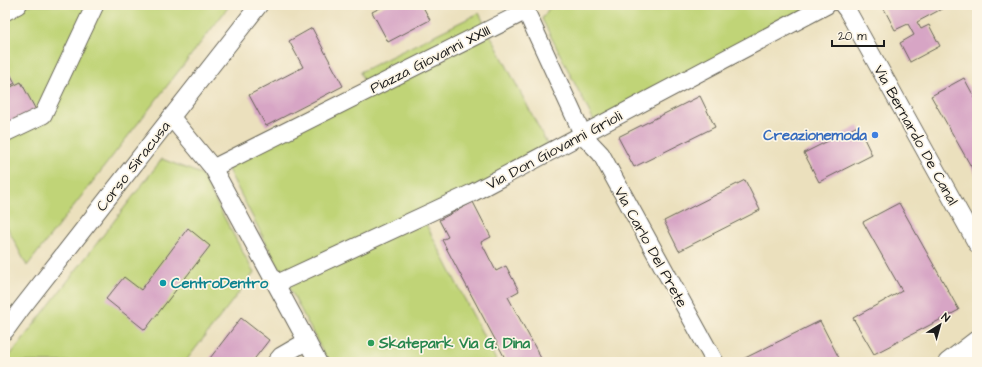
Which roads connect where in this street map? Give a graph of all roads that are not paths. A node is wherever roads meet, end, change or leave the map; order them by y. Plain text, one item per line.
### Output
1 (18, 5) edge
2 (95, 5) edge
3 (259, 5) edge
4 (827, 5) edge
5 (843, 5) edge
6 (5, 12) edge
7 (171, 117) junction
8 (5, 133) edge
9 (583, 135) junction
10 (213, 168) junction
11 (977, 244) edge
12 (276, 284) junction
13 (6, 329) edge
14 (977, 339) edge
15 (307, 341) junction
16 (977, 357) edge
17 (281, 360) edge
18 (318, 362) edge
19 (715, 362) edge
20 (947, 362) edge
21 (955, 362) edge

1 - 6 street
2 - 8 street
3 - 7 street, Corso Siracusa
4 - 9 street, Via Don Giovanni Grioli
5 - 11 street, Via Bernardo De Canal
7 - 10 street
7 - 13 street, Corso Siracusa
9 - 10 street, Piazza Giovanni XXIII
9 - 12 street, Via Don Giovanni Grioli
9 - 19 street, Via Carlo Del Prete
10 - 12 street
12 - 15 street
14 - 20 street
15 - 17 street
15 - 18 street
16 - 21 street

